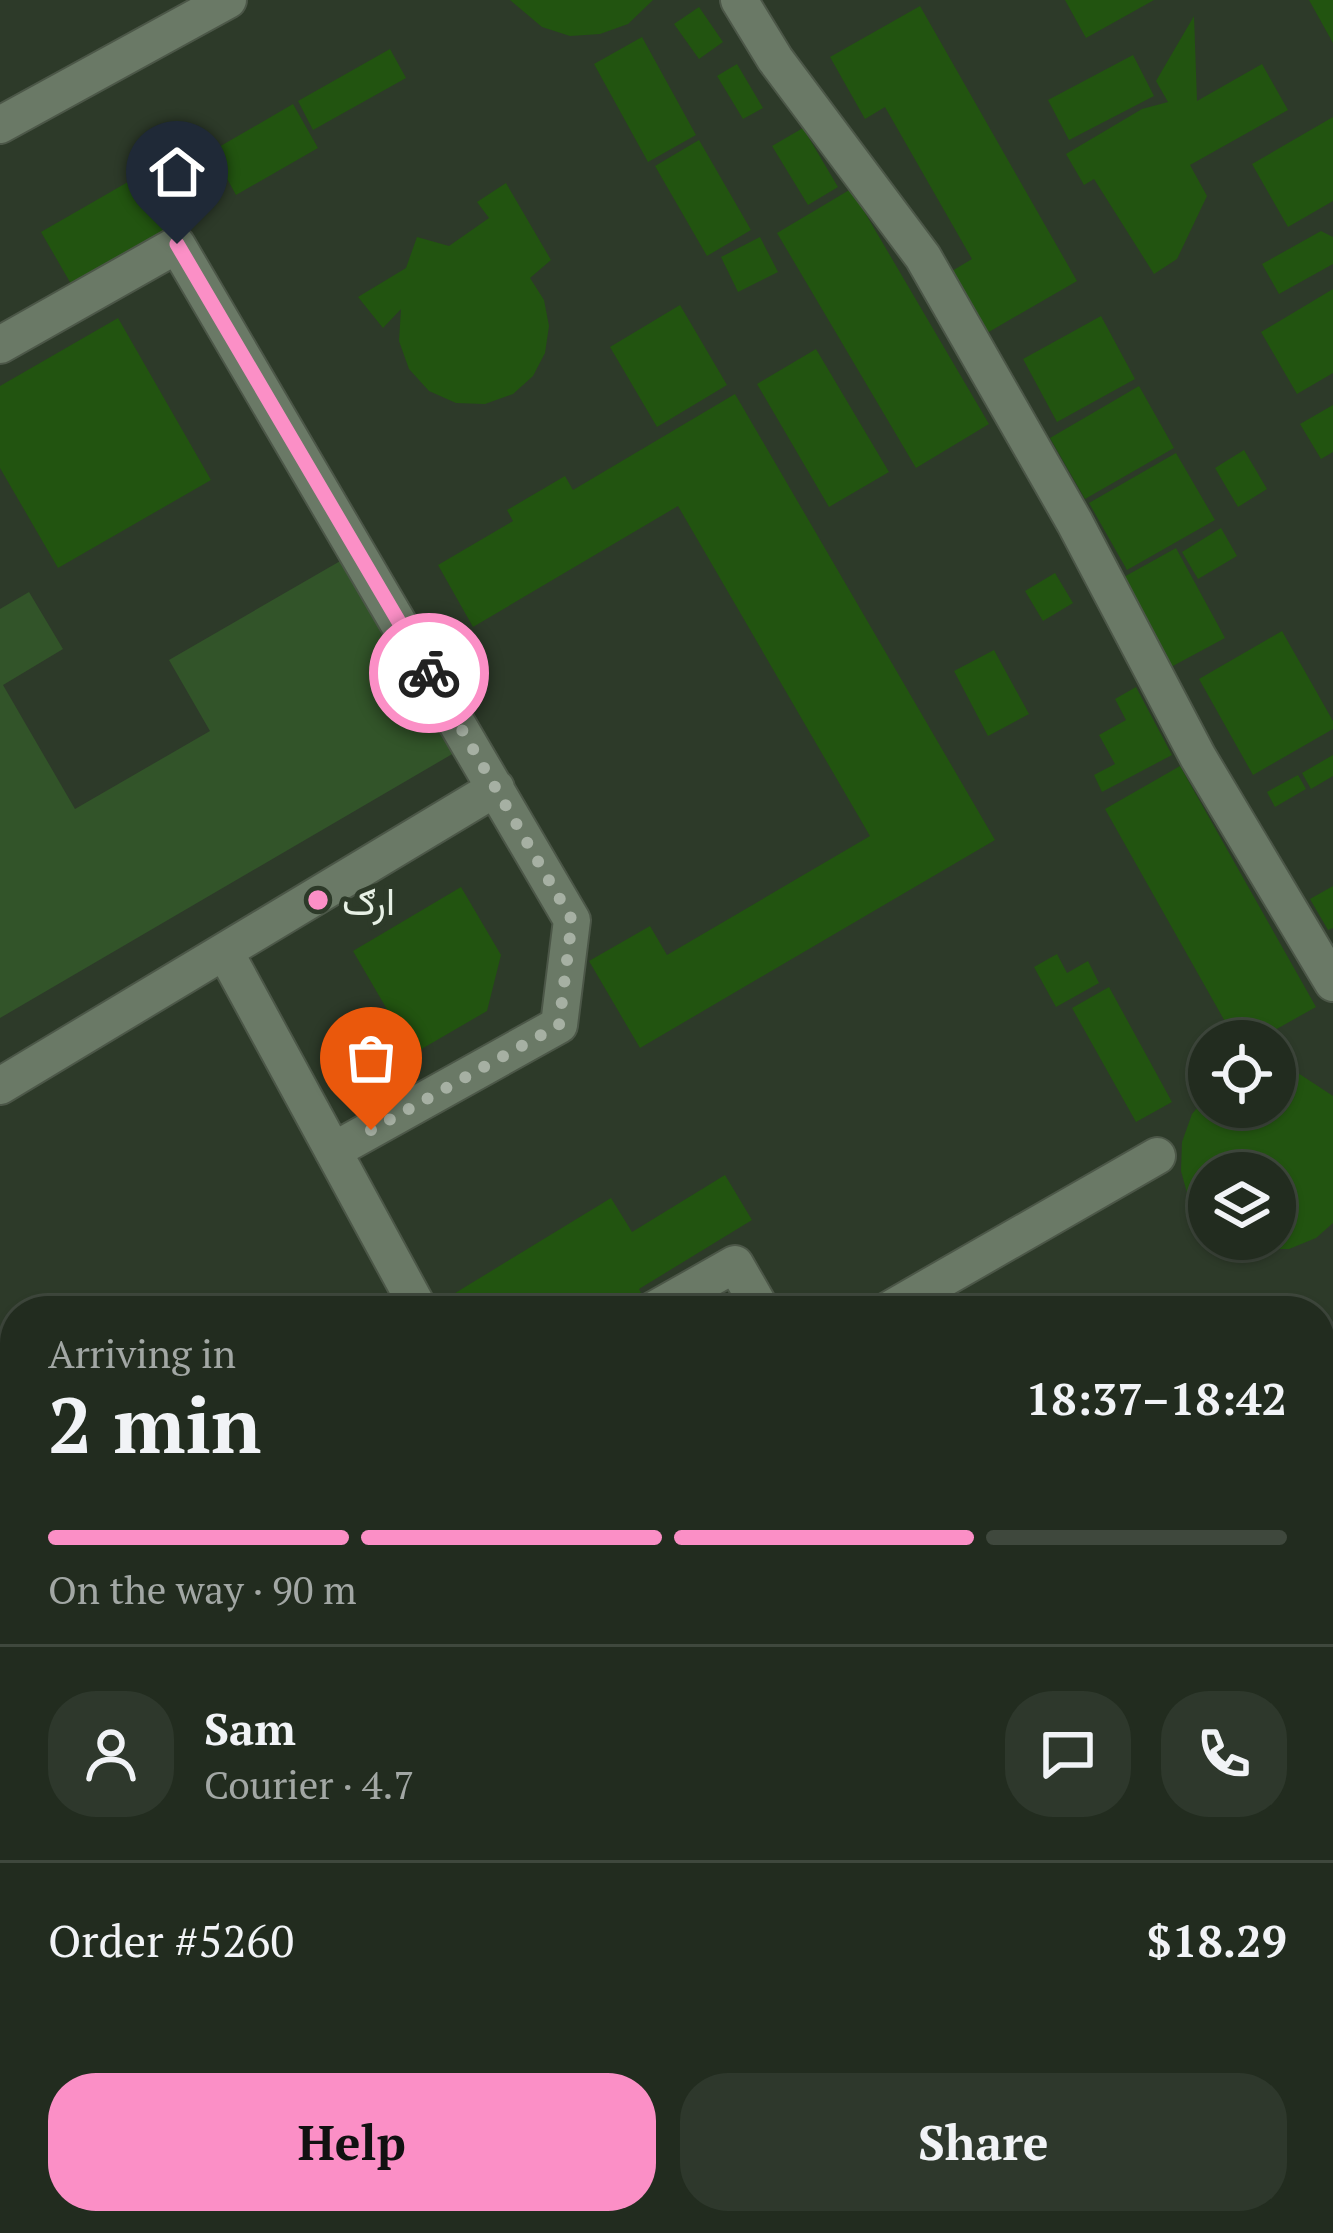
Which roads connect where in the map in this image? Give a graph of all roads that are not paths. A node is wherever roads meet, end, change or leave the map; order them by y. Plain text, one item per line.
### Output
1 (228, 0) edge
2 (739, 0) edge
3 (0, 125) edge
4 (0, 345) edge
5 (496, 788) junction
6 (225, 952) junction
7 (1333, 983) edge
8 (0, 1086) edge
9 (333, 1151) junction
10 (1157, 1156) dead end
11 (412, 1296) edge
12 (678, 1296) edge
13 (753, 1296) edge
14 (912, 1296) edge

1 - 3 lane
2 - 7 lane
4 - 5 lane
5 - 6 lane
5 - 9 lane
6 - 8 lane
6 - 9 lane
9 - 11 lane
10 - 14 lane
12 - 13 lane

